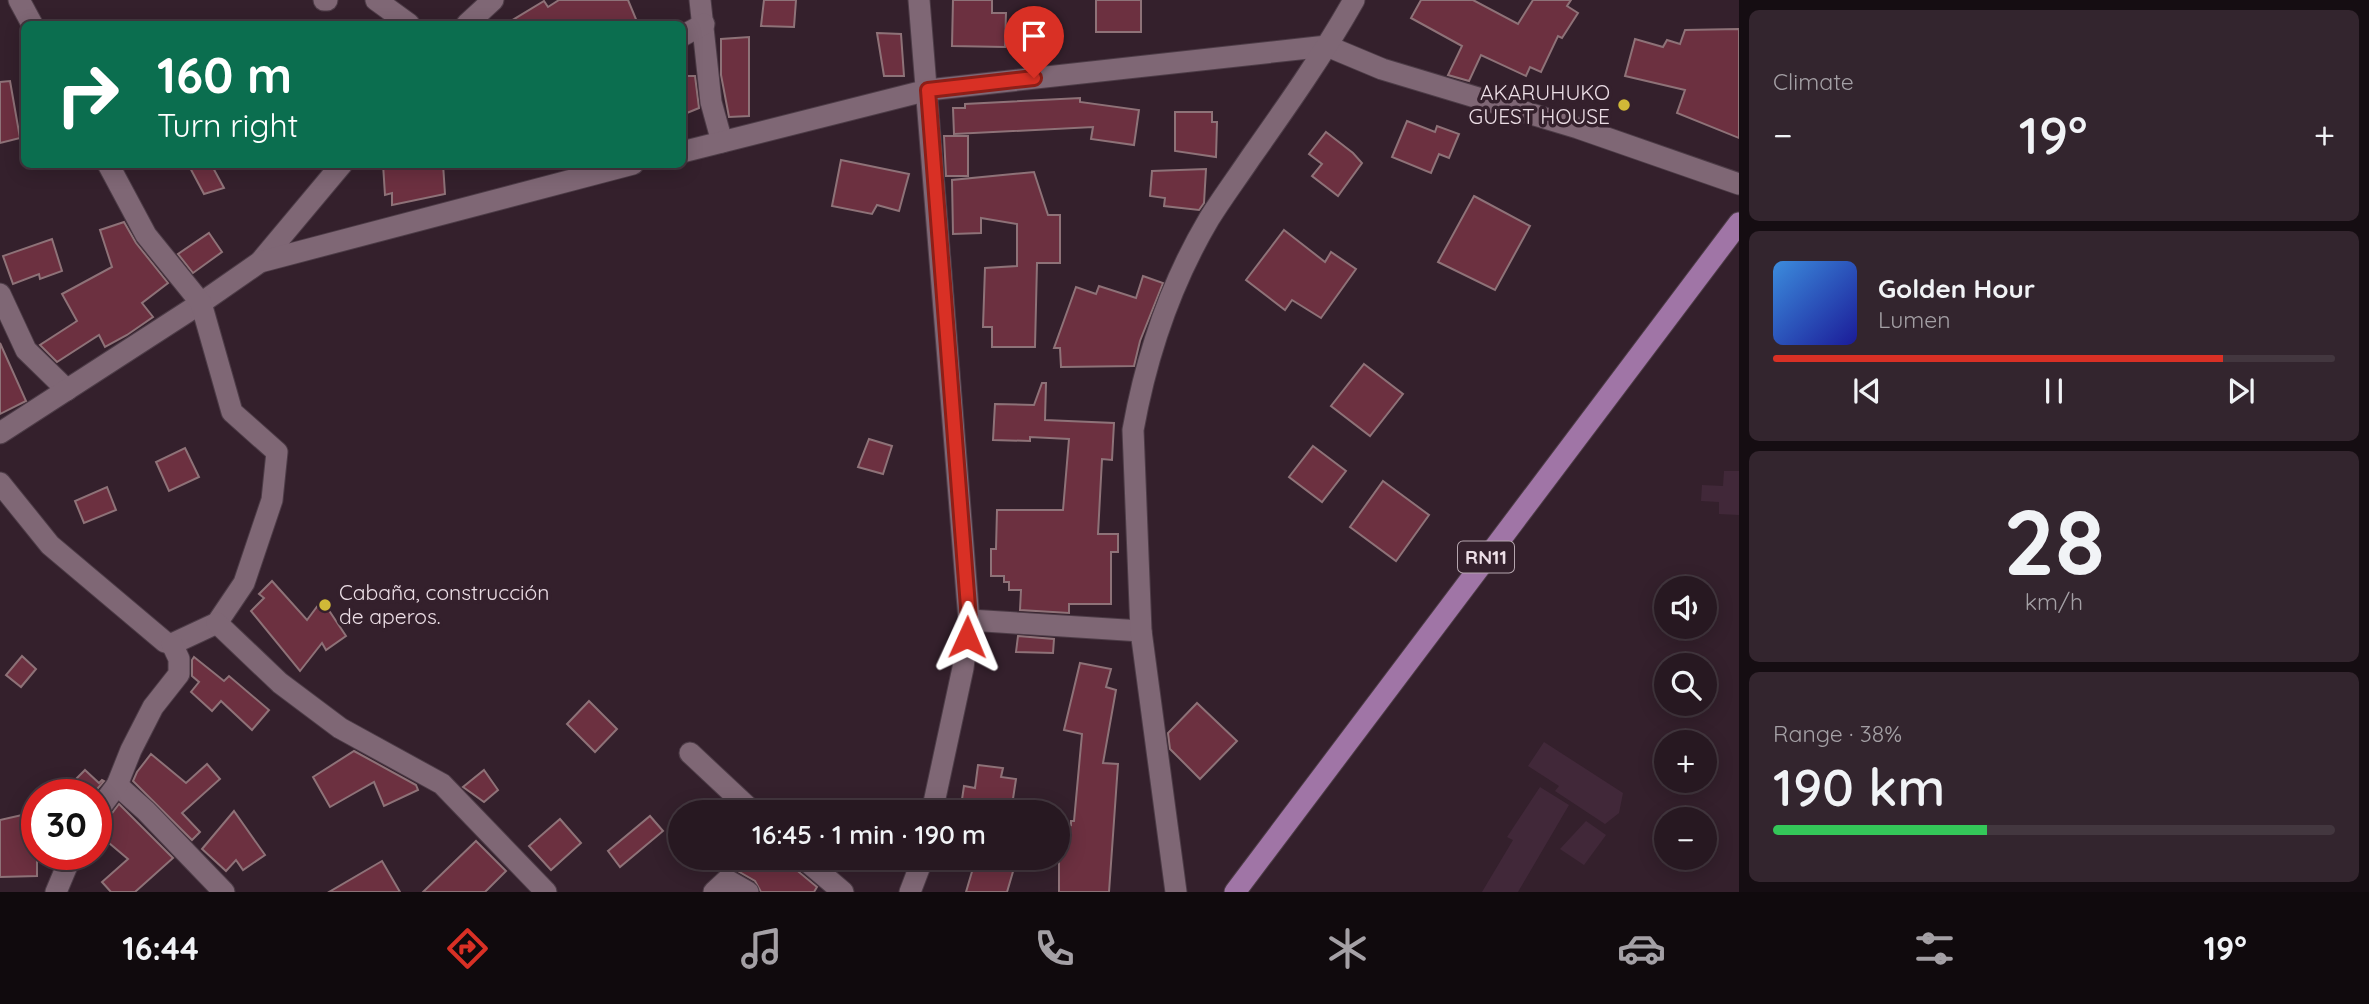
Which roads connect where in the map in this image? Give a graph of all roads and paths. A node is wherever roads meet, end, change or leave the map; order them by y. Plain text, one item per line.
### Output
1 (19, 0) edge
2 (376, 0) edge
3 (493, 0) edge
4 (700, 0) edge
5 (919, 0) edge
6 (1354, 0) edge
7 (30, 21) edge
8 (405, 21) edge
9 (470, 21) edge
10 (704, 24) junction
11 (686, 34) edge
12 (1327, 46) junction
13 (928, 90) junction
14 (722, 142) junction
15 (686, 151) edge
16 (110, 168) edge
17 (339, 168) edge
18 (618, 168) edge
19 (1739, 184) edge
20 (1739, 223) edge
21 (260, 262) junction
22 (0, 294) edge
23 (201, 303) junction
24 (67, 390) junction
25 (0, 433) edge
26 (0, 483) edge
27 (969, 620) junction
28 (217, 623) junction
29 (1141, 631) junction
30 (172, 644) junction
31 (690, 752) dead end
32 (117, 786) junction
33 (112, 792) edge
34 (740, 800) edge
35 (935, 800) edge
36 (65, 870) edge
37 (817, 870) edge
38 (918, 870) edge
39 (56, 892) edge
40 (224, 892) edge
41 (546, 892) edge
42 (714, 892) edge
43 (748, 892) edge
44 (843, 892) edge
45 (910, 892) edge
46 (1176, 892) edge
47 (1235, 892) edge

1 - 7 street
2 - 8 street
3 - 9 street
4 - 10 street
5 - 13 street
6 - 12 street
10 - 11 street
10 - 14 street
12 - 13 street
12 - 19 street
12 - 29 street
13 - 14 street
13 - 27 street
14 - 15 street
16 - 23 street
17 - 21 street
18 - 21 street
20 - 47 main road, RN11
21 - 23 street
22 - 24 street
23 - 24 street
23 - 28 street
24 - 25 street
26 - 30 street
27 - 29 street
27 - 35 street
28 - 30 street
28 - 41 street
29 - 46 street
30 - 32 street
31 - 34 street
32 - 33 street
32 - 40 street
36 - 39 street
37 - 44 street
38 - 45 street
42 - 43 street

